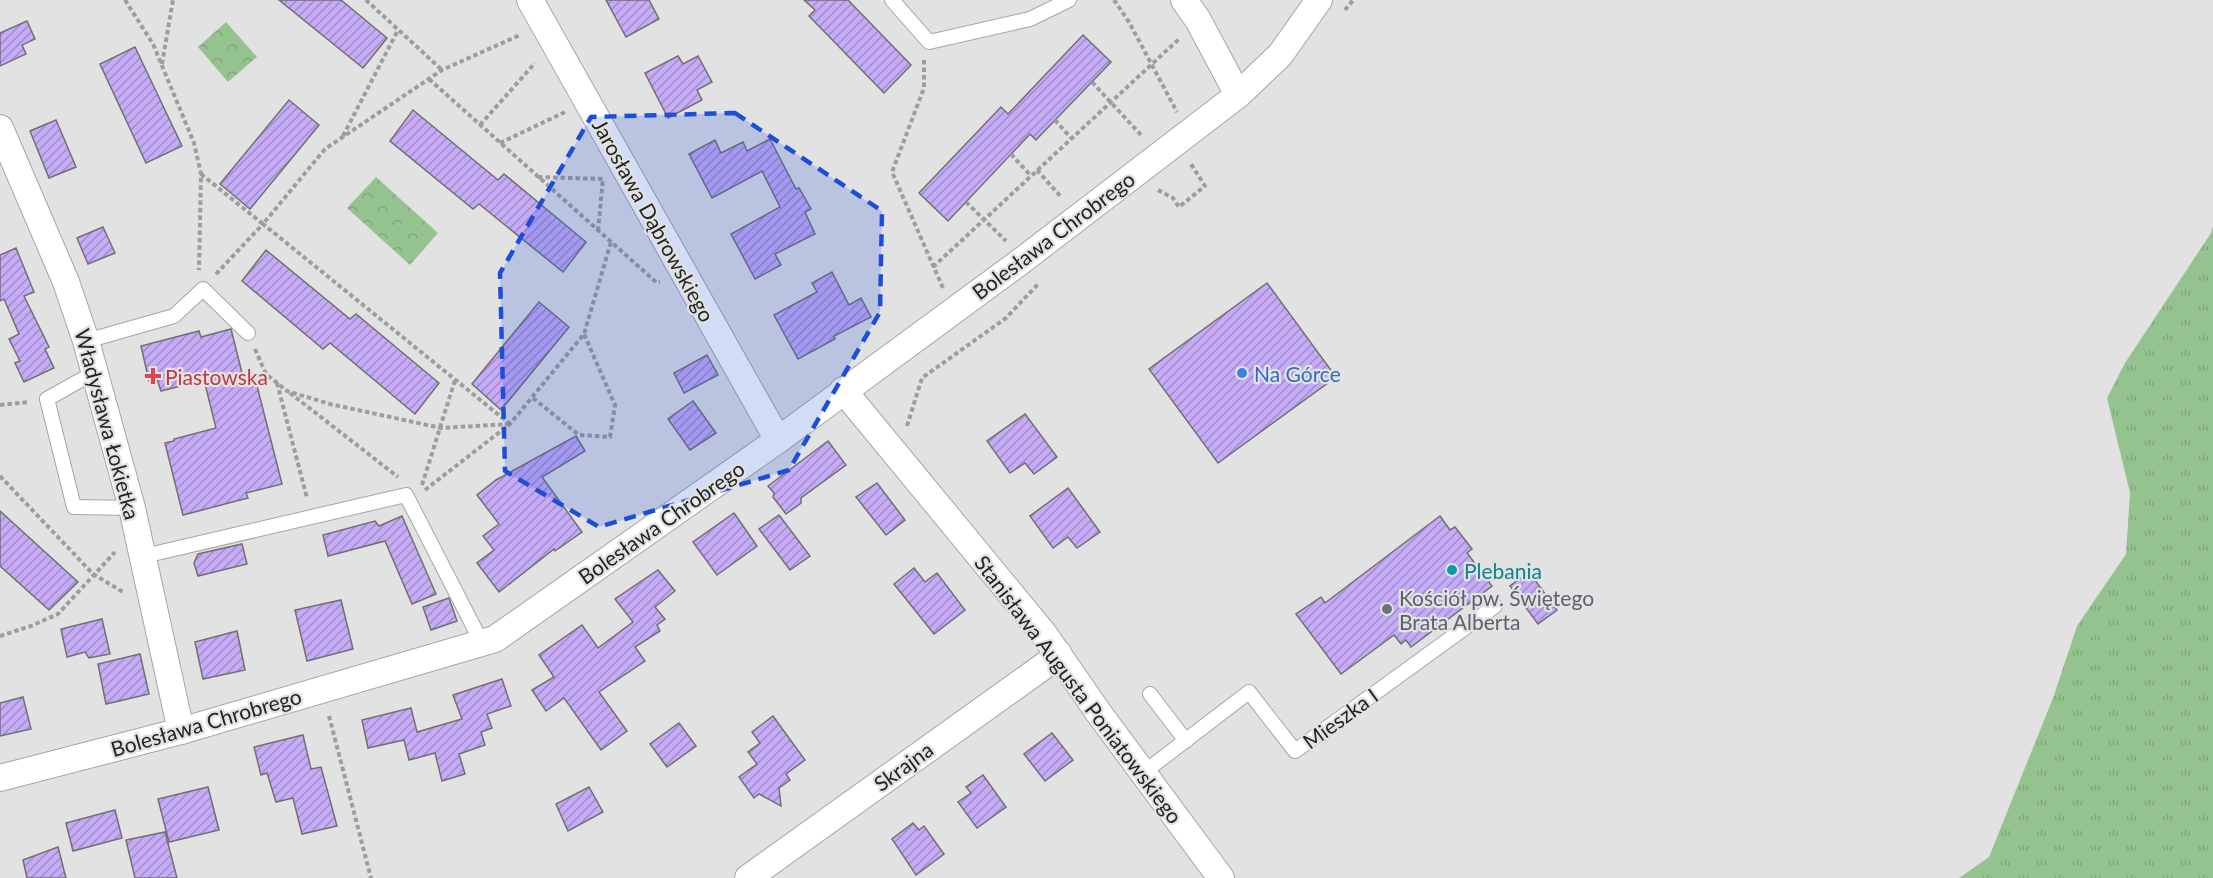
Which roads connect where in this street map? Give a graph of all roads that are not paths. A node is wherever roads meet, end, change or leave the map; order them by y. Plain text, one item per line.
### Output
1 (530, 0) edge
2 (892, 0) edge
3 (1068, 0) edge
4 (1184, 0) edge
5 (1319, 0) edge
6 (1238, 95) junction
7 (0, 129) edge
8 (248, 333) road end
9 (86, 340) junction
10 (95, 372) junction
11 (843, 390) junction
12 (777, 440) junction
13 (135, 519) junction
14 (144, 556) junction
15 (1495, 606) dead end
16 (482, 643) junction
17 (1058, 653) junction
18 (1150, 694) dead end
19 (181, 731) junction
20 (1186, 741) junction
21 (1143, 773) junction
22 (0, 778) edge
23 (748, 878) edge
24 (1221, 878) edge

1 - 12 street, Jarosława Dąbrowskiego
2 - 3 lane
4 - 6 street
5 - 6 street, Bolesława Chrobrego
6 - 11 street, Bolesława Chrobrego
7 - 9 street, Władysława Łokietka
8 - 9 lane
9 - 10 street, Władysława Łokietka
10 - 13 street, Władysława Łokietka
10 - 13 lane
11 - 12 street, Bolesława Chrobrego
11 - 17 street, Stanisława Augusta Poniatowskiego
12 - 16 street, Bolesława Chrobrego
13 - 14 street, Władysława Łokietka
14 - 16 lane
14 - 19 street, Władysława Łokietka
15 - 20 lane, Mieszka I
16 - 19 street, Bolesława Chrobrego
17 - 21 street, Stanisława Augusta Poniatowskiego
17 - 23 street, Skrajna
18 - 20 lane
19 - 22 street, Bolesława Chrobrego
20 - 21 lane, Mieszka I
21 - 24 street, Stanisława Augusta Poniatowskiego

